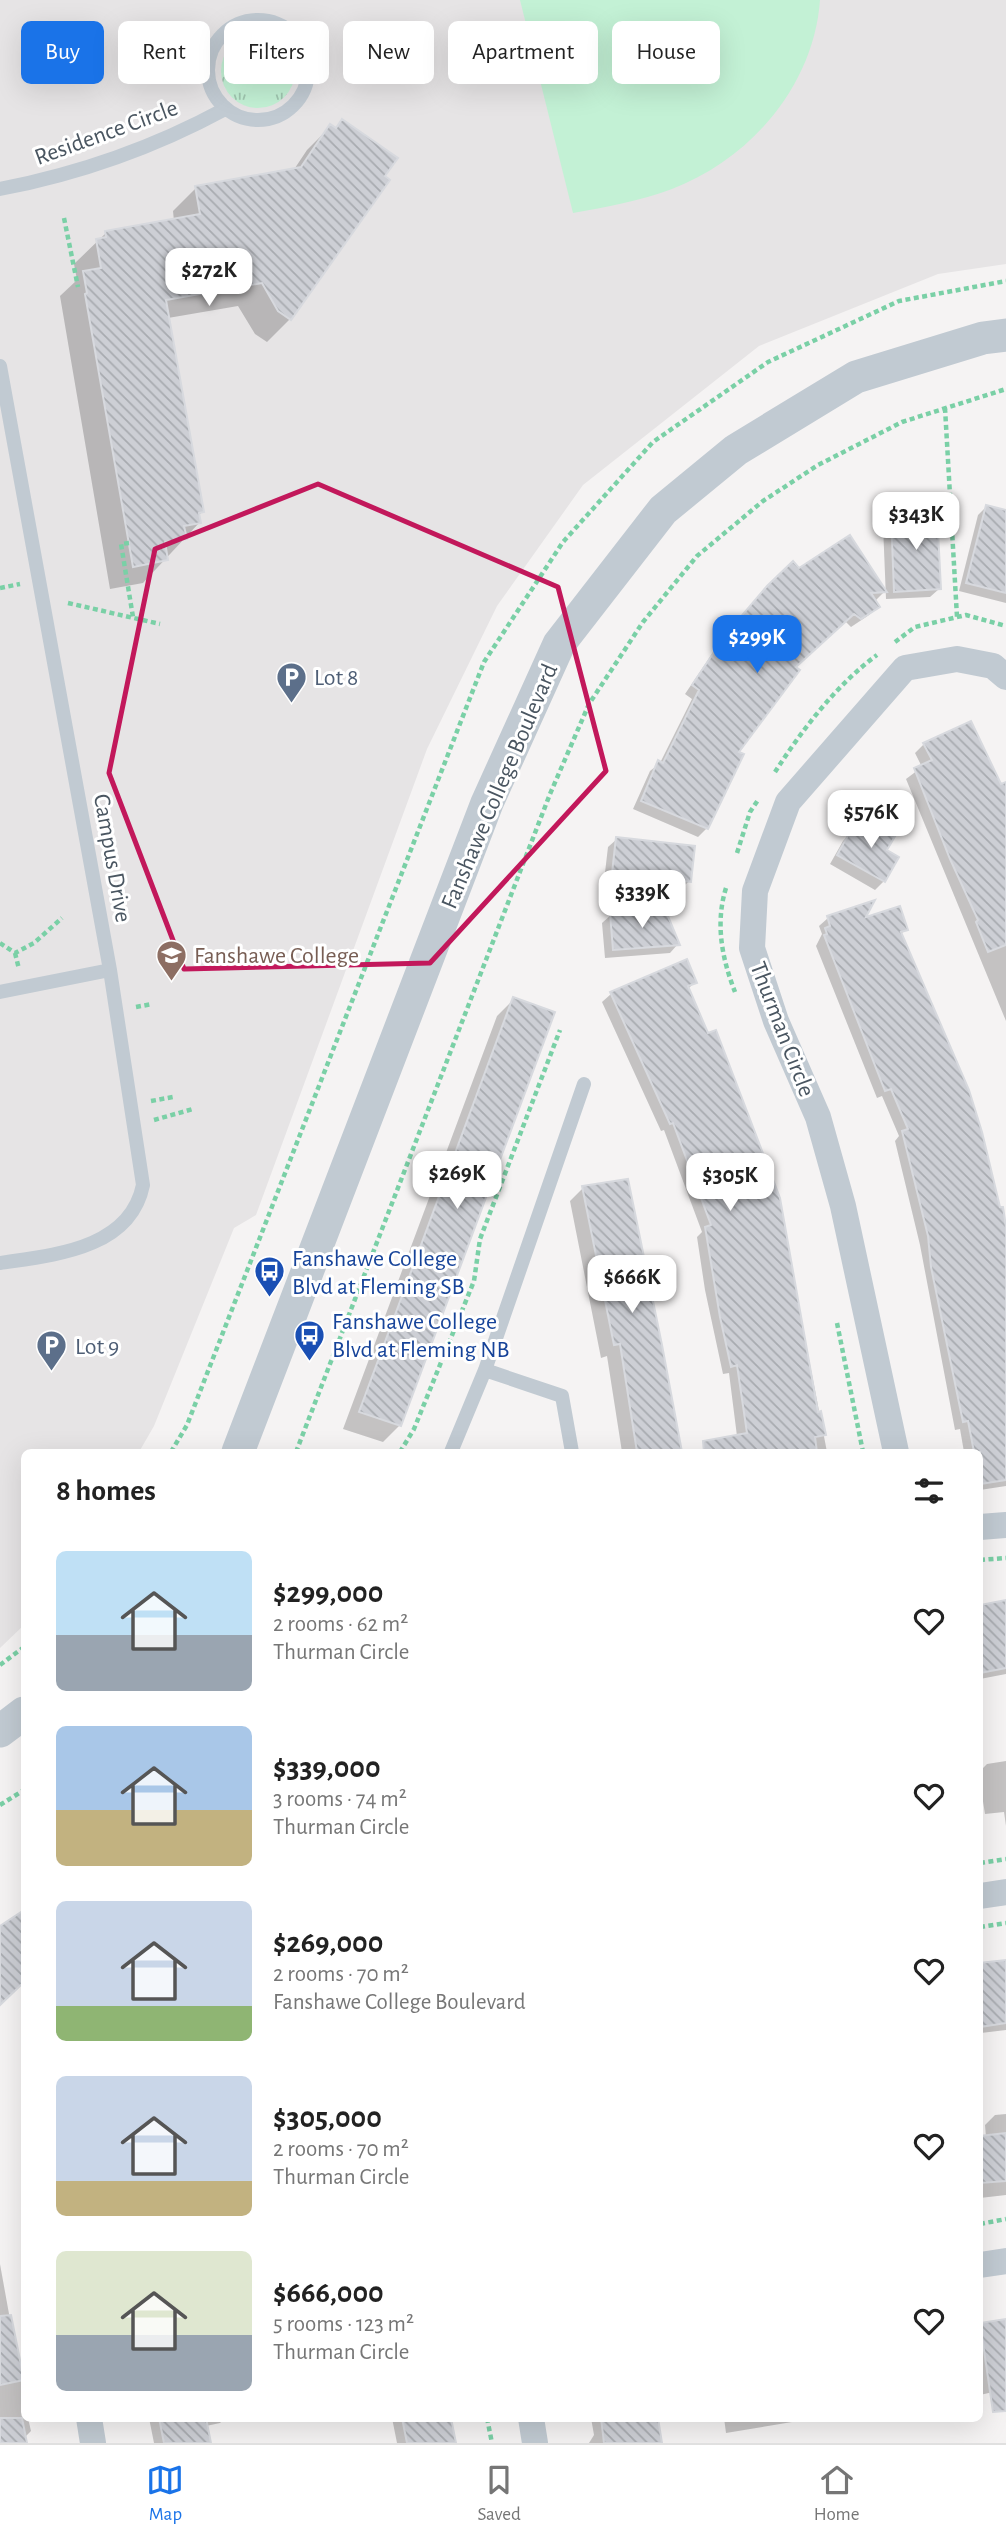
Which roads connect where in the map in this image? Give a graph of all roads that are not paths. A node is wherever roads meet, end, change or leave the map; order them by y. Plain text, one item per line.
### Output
1 (225, 109) junction
2 (0, 189) edge
3 (1006, 335) edge
4 (0, 366) edge
5 (1006, 677) edge
6 (110, 970) junction
7 (0, 992) edge
8 (584, 1084) dead end
9 (0, 1263) edge
10 (485, 1370) junction
11 (239, 1449) edge
12 (452, 1449) edge
13 (571, 1449) edge
14 (895, 1449) edge
15 (1006, 1524) edge
16 (983, 1527) edge
17 (21, 1715) edge
18 (0, 1731) edge
19 (1006, 1892) edge
20 (983, 1896) edge
21 (1006, 2261) edge
22 (983, 2264) edge
23 (90, 2422) edge
24 (532, 2422) edge
25 (93, 2443) edge
26 (535, 2443) edge

1 - 1 lane
1 - 2 lane, Residence Circle
3 - 11 street, Fanshawe College Boulevard
4 - 6 lane, Campus Drive
5 - 14 street, Thurman Circle
6 - 7 lane
6 - 9 lane, Campus Drive
8 - 10 lane
10 - 12 lane
10 - 13 lane
15 - 16 street
17 - 18 street
19 - 20 street
21 - 22 street
23 - 25 street
24 - 26 street

